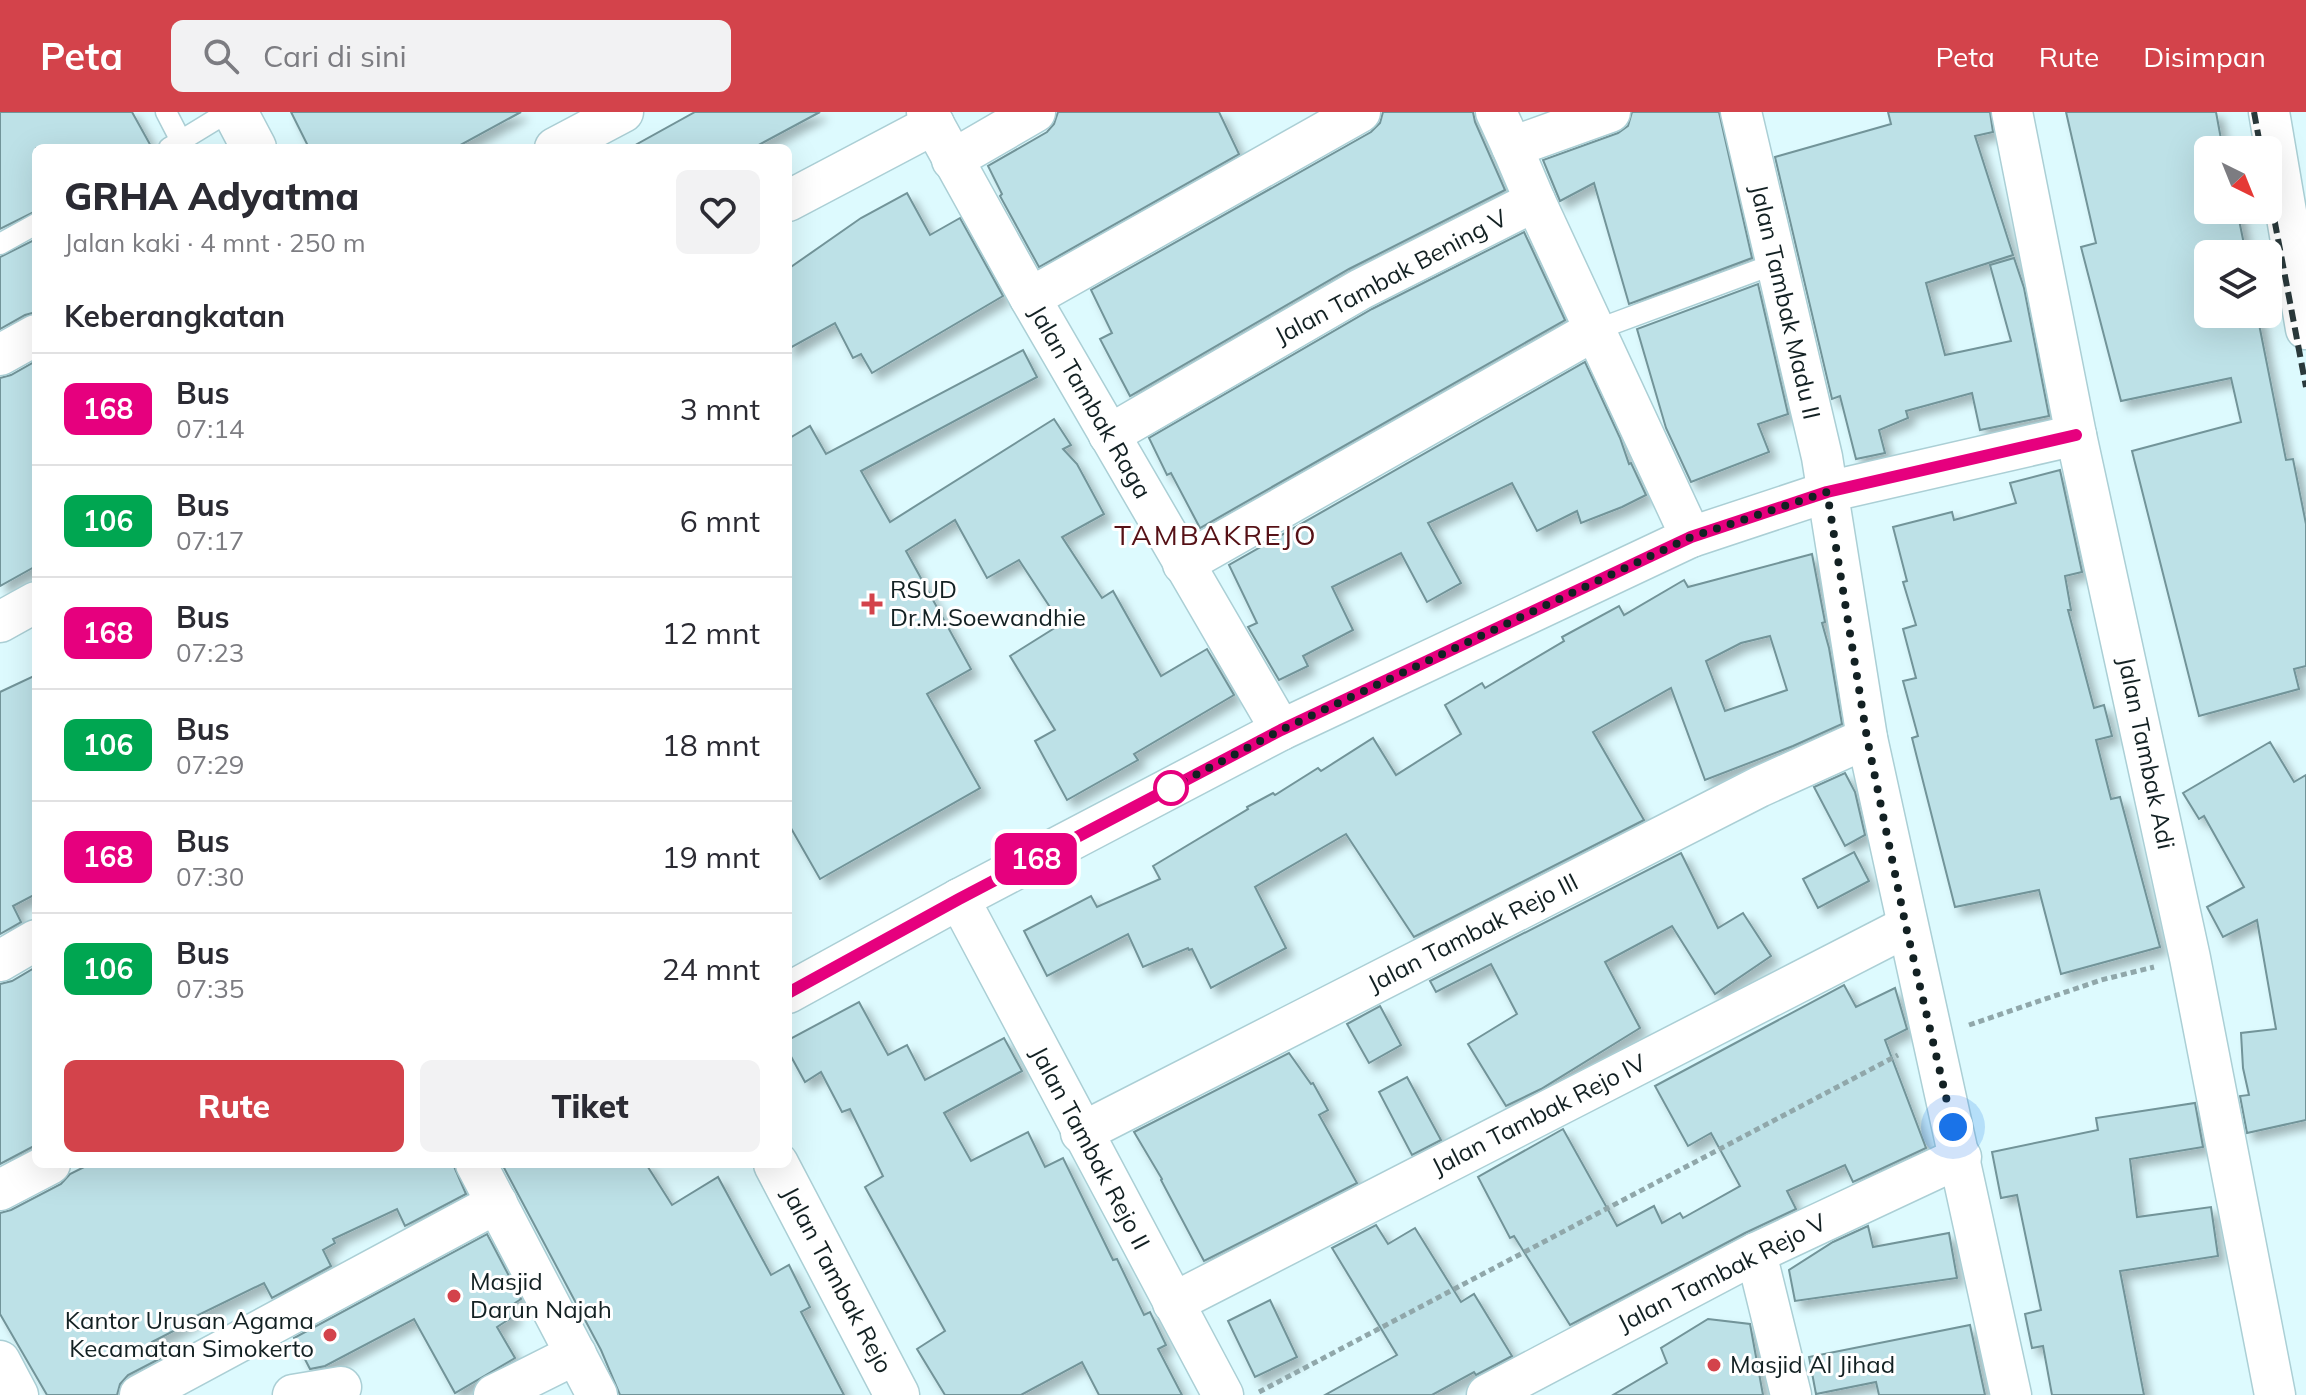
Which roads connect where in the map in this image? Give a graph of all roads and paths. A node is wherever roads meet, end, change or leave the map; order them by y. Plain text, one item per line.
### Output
1 (166, 112) edge
2 (228, 112) edge
3 (235, 112) edge
4 (623, 112) edge
5 (1035, 112) edge
6 (1360, 112) edge
7 (1610, 112) edge
8 (1741, 112) edge
9 (2012, 112) edge
10 (2269, 112) edge
11 (930, 118) edge
12 (1504, 130) edge
13 (175, 144) edge
14 (252, 144) edge
15 (563, 144) edge
16 (952, 160) junction
17 (792, 199) edge
18 (1535, 201) junction
19 (32, 226) edge
20 (0, 244) edge
21 (1777, 263) junction
22 (1030, 298) junction
23 (2306, 329) edge
24 (1593, 331) junction
25 (32, 337) edge
26 (0, 355) edge
27 (1109, 435) junction
28 (2076, 435) junction
29 (1827, 492) junction
30 (1691, 537) junction
31 (1183, 564) junction
32 (32, 604) edge
33 (0, 622) edge
34 (1281, 730) junction
35 (1867, 738) junction
36 (959, 899) junction
37 (1906, 927) junction
38 (32, 942) edge
39 (2190, 958) junction
40 (0, 961) edge
41 (792, 991) edge
42 (1932, 1037) junction
43 (1081, 1133) junction
44 (1961, 1157) junction
45 (42, 1168) edge
46 (478, 1168) edge
47 (778, 1168) edge
48 (0, 1190) edge
49 (497, 1203) junction
50 (1756, 1253) junction
51 (1173, 1303) junction
52 (576, 1354) junction
53 (0, 1361) edge
54 (341, 1387) dead end
55 (18, 1395) edge
56 (140, 1395) edge
57 (293, 1395) edge
58 (494, 1395) edge
59 (597, 1395) edge
60 (897, 1395) edge
61 (1223, 1395) edge
62 (1253, 1395) edge
63 (1487, 1395) edge
64 (1791, 1395) edge
65 (2011, 1395) edge
66 (2275, 1395) edge

1 - 13 lane
2 - 13 lane
3 - 14 street
4 - 15 street
5 - 16 street
6 - 22 street
7 - 12 street, Jalan Tambak Bening V
8 - 21 street, Jalan Tambak Madu II
9 - 28 street, Jalan Tambak Adi
10 - 23 street
11 - 16 street, Jalan Tambak Raga
11 - 17 street
12 - 18 street, Jalan Tambak Bening V
16 - 22 street, Jalan Tambak Raga
18 - 24 street
18 - 27 street, Jalan Tambak Bening V
19 - 20 lane
21 - 24 lane
21 - 29 street, Jalan Tambak Madu II
22 - 27 street, Jalan Tambak Raga
24 - 30 street
24 - 31 street
25 - 26 street
27 - 31 street, Jalan Tambak Raga
28 - 29 street
28 - 39 street, Jalan Tambak Adi
29 - 30 street
29 - 35 street, Jalan Tambak Madu II
30 - 34 street
31 - 34 street, Jalan Tambak Raga
32 - 33 street
34 - 36 street
35 - 37 street, Jalan Tambak Madu II
35 - 43 street, Jalan Tambak Rejo III
36 - 41 street
36 - 43 street, Jalan Tambak Rejo II
37 - 42 street, Jalan Tambak Madu II
37 - 51 street, Jalan Tambak Rejo IV
38 - 40 street
39 - 42 path
39 - 66 street, Jalan Tambak Adi
42 - 44 street, Jalan Tambak Madu II
42 - 62 path
43 - 51 street, Jalan Tambak Rejo II
44 - 50 street, Jalan Tambak Rejo V
44 - 65 street, Jalan Tambak Madu II
45 - 48 street
46 - 49 street
47 - 60 street, Jalan Tambak Rejo
49 - 52 street
49 - 56 street
50 - 63 street, Jalan Tambak Rejo V
50 - 64 street
51 - 61 street, Jalan Tambak Rejo II
52 - 58 street
52 - 59 street
53 - 55 street
54 - 57 street

